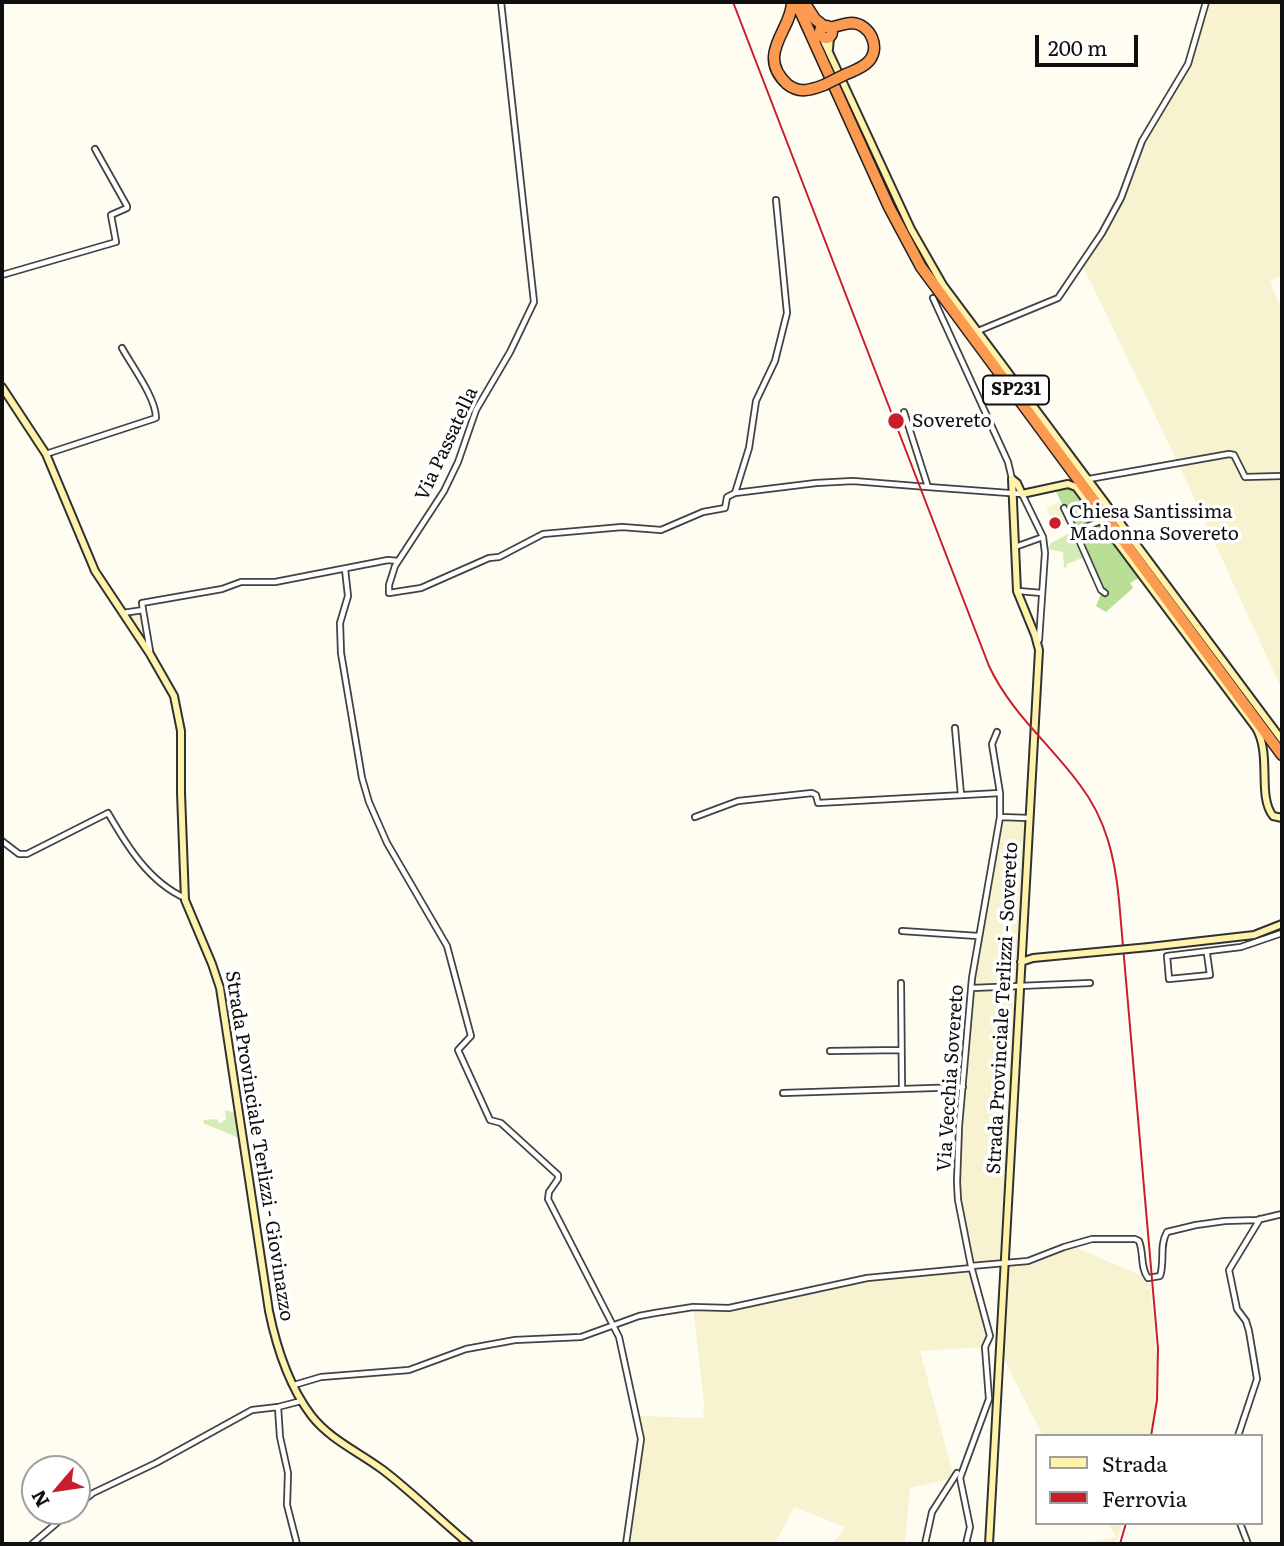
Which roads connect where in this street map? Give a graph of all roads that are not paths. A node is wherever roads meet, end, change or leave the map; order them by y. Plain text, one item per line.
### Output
1 (501, 2) edge
2 (798, 2) edge
3 (1206, 2) edge
4 (784, 27) junction
5 (827, 32) junction
6 (827, 59) junction
7 (95, 149) dead end
8 (776, 200) dead end
9 (2, 275) edge
10 (933, 298) dead end
11 (978, 331) junction
12 (122, 348) dead end
13 (2, 387) edge
14 (904, 412) dead end
15 (46, 454) junction
16 (1282, 476) edge
17 (1106, 477) junction
18 (1012, 479) junction
19 (1088, 479) junction
20 (929, 487) junction
21 (1095, 487) junction
22 (735, 493) junction
23 (1012, 494) junction
24 (1022, 494) junction
25 (1064, 508) dead end
26 (1101, 521) junction
27 (1075, 531) junction
28 (1043, 537) junction
29 (1015, 547) junction
30 (398, 561) junction
31 (345, 569) junction
32 (1017, 591) junction
33 (1042, 593) junction
34 (1105, 593) dead end
35 (143, 610) junction
36 (122, 614) junction
37 (1038, 645) junction
38 (150, 654) junction
39 (955, 728) dead end
40 (997, 732) dead end
41 (1282, 740) edge
42 (1282, 753) edge
43 (1000, 793) junction
44 (961, 795) junction
45 (695, 817) dead end
46 (1000, 817) junction
47 (1029, 818) junction
48 (1282, 818) edge
49 (2, 841) edge
50 (185, 898) junction
51 (1282, 924) edge
52 (902, 931) dead end
53 (1282, 933) edge
54 (978, 936) junction
55 (1206, 954) dead end
56 (1021, 959) junction
57 (901, 983) dead end
58 (1090, 984) dead end
59 (1020, 987) junction
60 (972, 988) junction
61 (901, 1050) junction
62 (831, 1051) dead end
63 (963, 1087) junction
64 (902, 1089) junction
65 (783, 1093) dead end
66 (1282, 1214) edge
67 (1261, 1219) junction
68 (1005, 1263) junction
69 (971, 1267) junction
70 (612, 1325) junction
71 (990, 1336) junction
72 (1000, 1340) junction
73 (294, 1385) junction
74 (301, 1401) junction
75 (278, 1407) junction
76 (1239, 1434) edge
77 (957, 1473) dead end
78 (91, 1495) edge
79 (54, 1525) edge
80 (1241, 1525) edge
81 (32, 1544) edge
82 (297, 1544) edge
83 (468, 1544) edge
84 (626, 1544) edge
85 (925, 1544) edge
86 (966, 1544) edge
87 (989, 1544) edge
88 (1248, 1544) edge

1 - 30 street, Via Passatella
2 - 4 highway
2 - 5 highway
2 - 6 highway, SP231
2 - 42 highway, SP231
3 - 11 street
4 - 5 highway, bridge
4 - 6 highway, SP231
5 - 6 main road
6 - 11 main road
6 - 42 highway, SP231
7 - 9 street
8 - 22 street
10 - 18 street
11 - 19 main road
12 - 15 street
13 - 15 main road, Strada Provinciale Terlizzi - Giovinazzo
14 - 20 street
15 - 36 main road, Strada Provinciale Terlizzi - Giovinazzo
16 - 17 street
17 - 19 street
17 - 21 street
18 - 23 main road, Strada Provinciale Terlizzi - Sovereto
18 - 24 main road
19 - 21 main road
20 - 22 street, Via Passatella
20 - 23 street, Via Passatella
21 - 41 main road
22 - 30 street, Via Passatella
23 - 24 street, Via Passatella
23 - 29 main road, Strada Provinciale Terlizzi - Sovereto
24 - 26 main road
24 - 28 street
25 - 27 street
26 - 27 street
26 - 48 main road
27 - 34 street
28 - 29 street
28 - 33 street
29 - 32 main road, Strada Provinciale Terlizzi - Sovereto
30 - 31 street
31 - 35 street
31 - 70 street
32 - 33 street
32 - 37 main road, Strada Provinciale Terlizzi - Sovereto
33 - 37 street
35 - 36 street
35 - 38 street
36 - 38 main road, Strada Provinciale Terlizzi - Giovinazzo
37 - 47 main road, Strada Provinciale Terlizzi - Sovereto
38 - 50 main road, Strada Provinciale Terlizzi - Giovinazzo
39 - 44 street
40 - 43 street, Via Vecchia Sovereto
43 - 44 street
43 - 46 street, Via Vecchia Sovereto
44 - 45 street
46 - 47 street
46 - 54 street, Via Vecchia Sovereto
47 - 56 main road, Strada Provinciale Terlizzi - Sovereto
49 - 50 street
50 - 73 main road, Strada Provinciale Terlizzi - Giovinazzo
51 - 56 main road, bridge
52 - 54 street
53 - 55 street
54 - 60 street, Via Vecchia Sovereto
56 - 59 main road, Strada Provinciale Terlizzi - Sovereto
57 - 61 street
58 - 59 street
59 - 60 street
59 - 68 main road, Strada Provinciale Terlizzi - Sovereto
60 - 63 street, Via Vecchia Sovereto
61 - 62 street
61 - 64 street
63 - 64 street
63 - 69 street, Via Vecchia Sovereto
64 - 65 street
66 - 67 street
67 - 68 street
67 - 76 street
68 - 69 street
68 - 72 main road, Strada Provinciale Terlizzi - Sovereto
69 - 70 street
69 - 71 street, Via Vecchia Sovereto
70 - 73 street
70 - 84 street
71 - 72 street
71 - 86 street, Via Vecchia Sovereto
72 - 87 main road, Strada Provinciale Terlizzi - Sovereto
73 - 74 main road, Strada Provinciale Terlizzi - Giovinazzo
74 - 75 street
74 - 83 main road, Strada Provinciale Terlizzi - Giovinazzo
75 - 78 street
75 - 82 street
77 - 85 street
79 - 81 street
80 - 88 street

